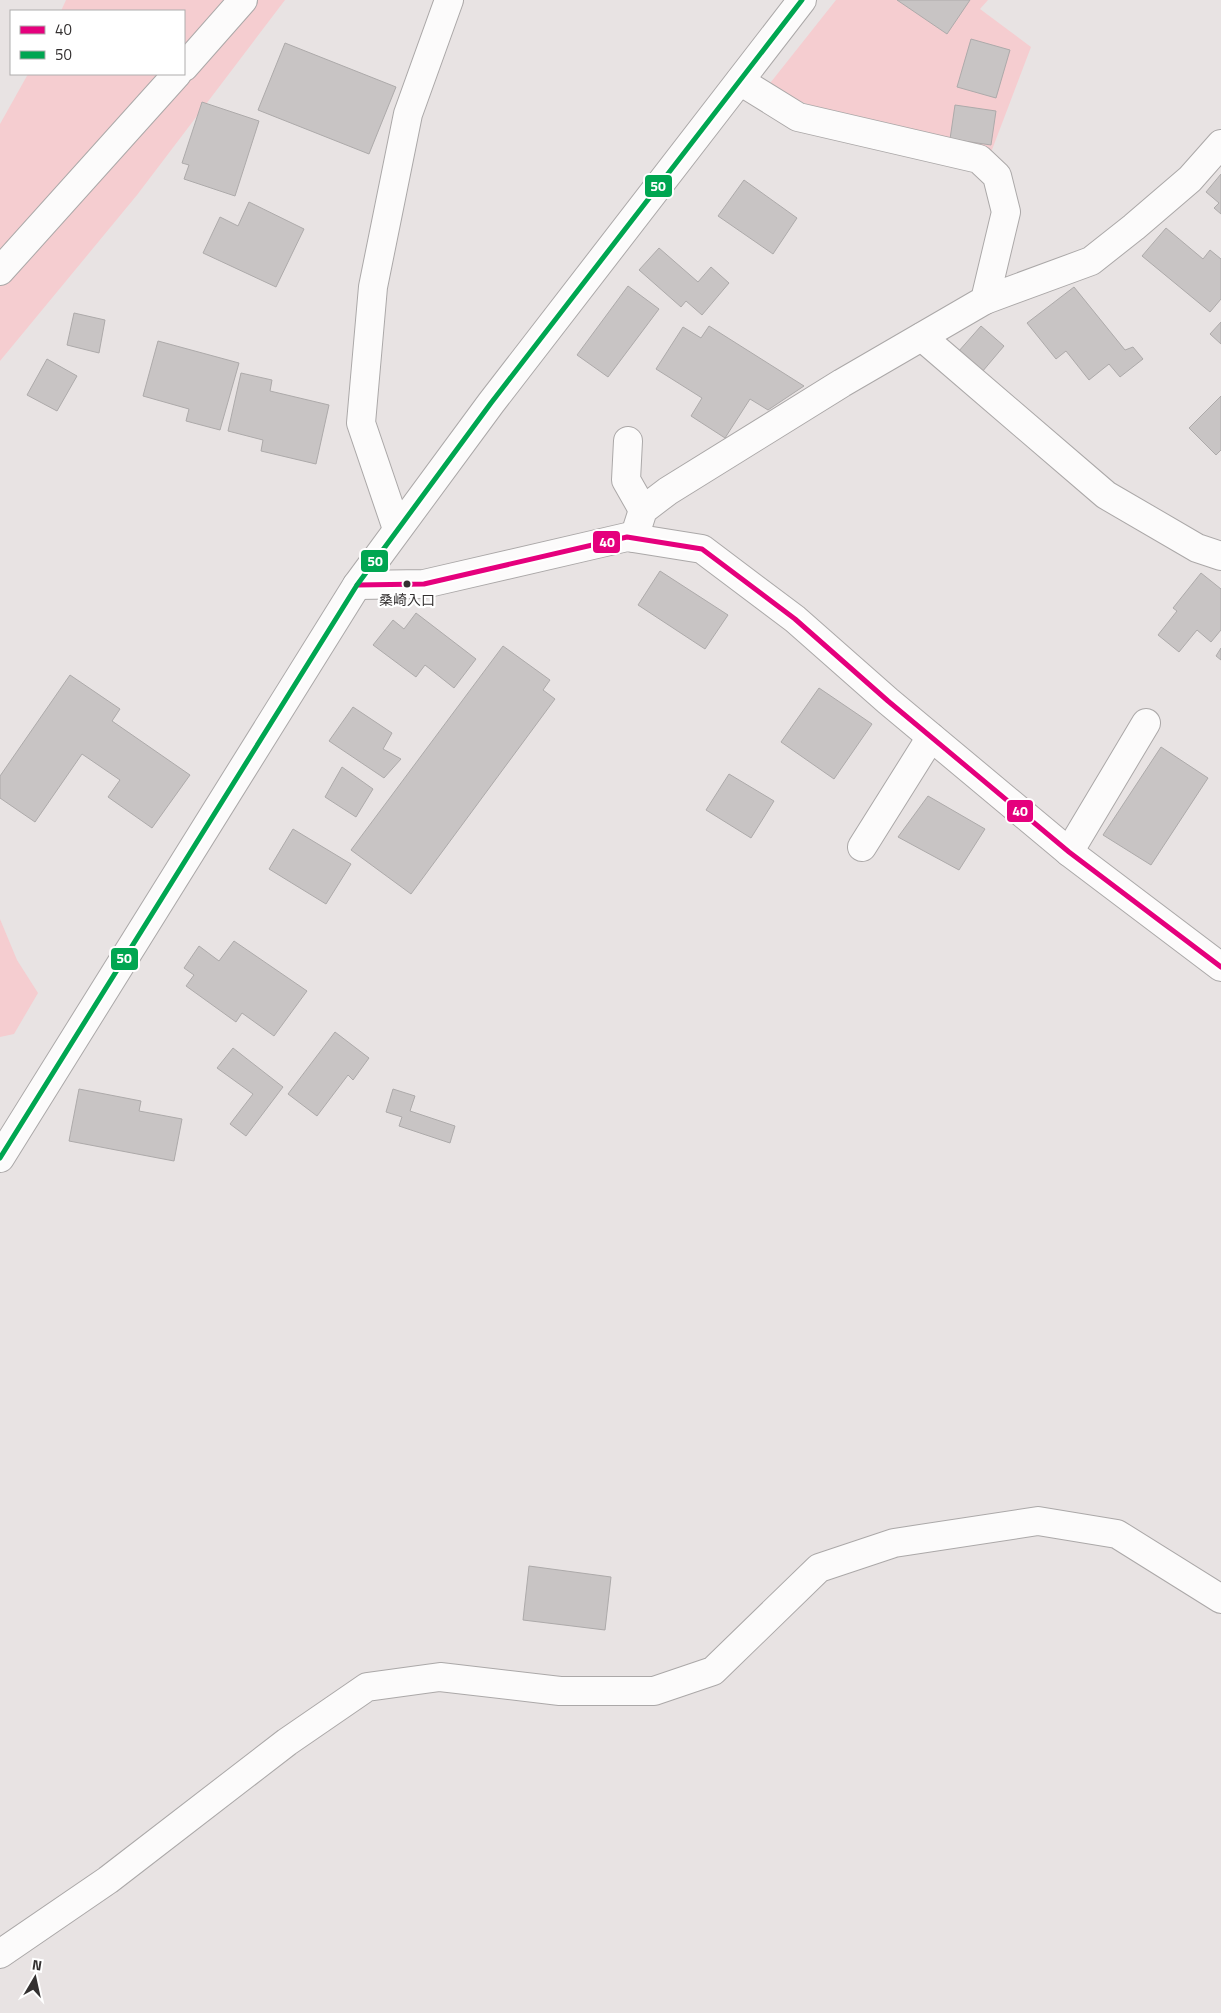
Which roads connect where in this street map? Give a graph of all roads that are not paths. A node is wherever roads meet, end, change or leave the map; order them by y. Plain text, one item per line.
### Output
1 (243, 0) edge
2 (449, 0) edge
3 (802, 0) edge
4 (185, 65) edge
5 (176, 75) edge
6 (740, 81) junction
7 (1221, 144) edge
8 (0, 271) edge
9 (985, 300) junction
10 (922, 337) junction
11 (628, 441) dead end
12 (643, 510) junction
13 (397, 529) junction
14 (634, 538) junction
15 (1221, 556) edge
16 (357, 585) junction
17 (1146, 724) dead end
18 (931, 737) junction
19 (862, 847) dead end
20 (1069, 852) junction
21 (1221, 967) edge
22 (4, 1151) edge
23 (1221, 1599) edge
24 (0, 1954) edge

1 - 4 street
2 - 13 street
3 - 6 street
5 - 8 street
6 - 9 street
6 - 13 street
7 - 9 street
9 - 10 street
10 - 12 street
10 - 15 street
11 - 12 street
12 - 14 street
13 - 16 street
14 - 16 street
14 - 18 street
16 - 22 street
17 - 20 street
18 - 19 street
18 - 20 street
20 - 21 street
23 - 24 street

